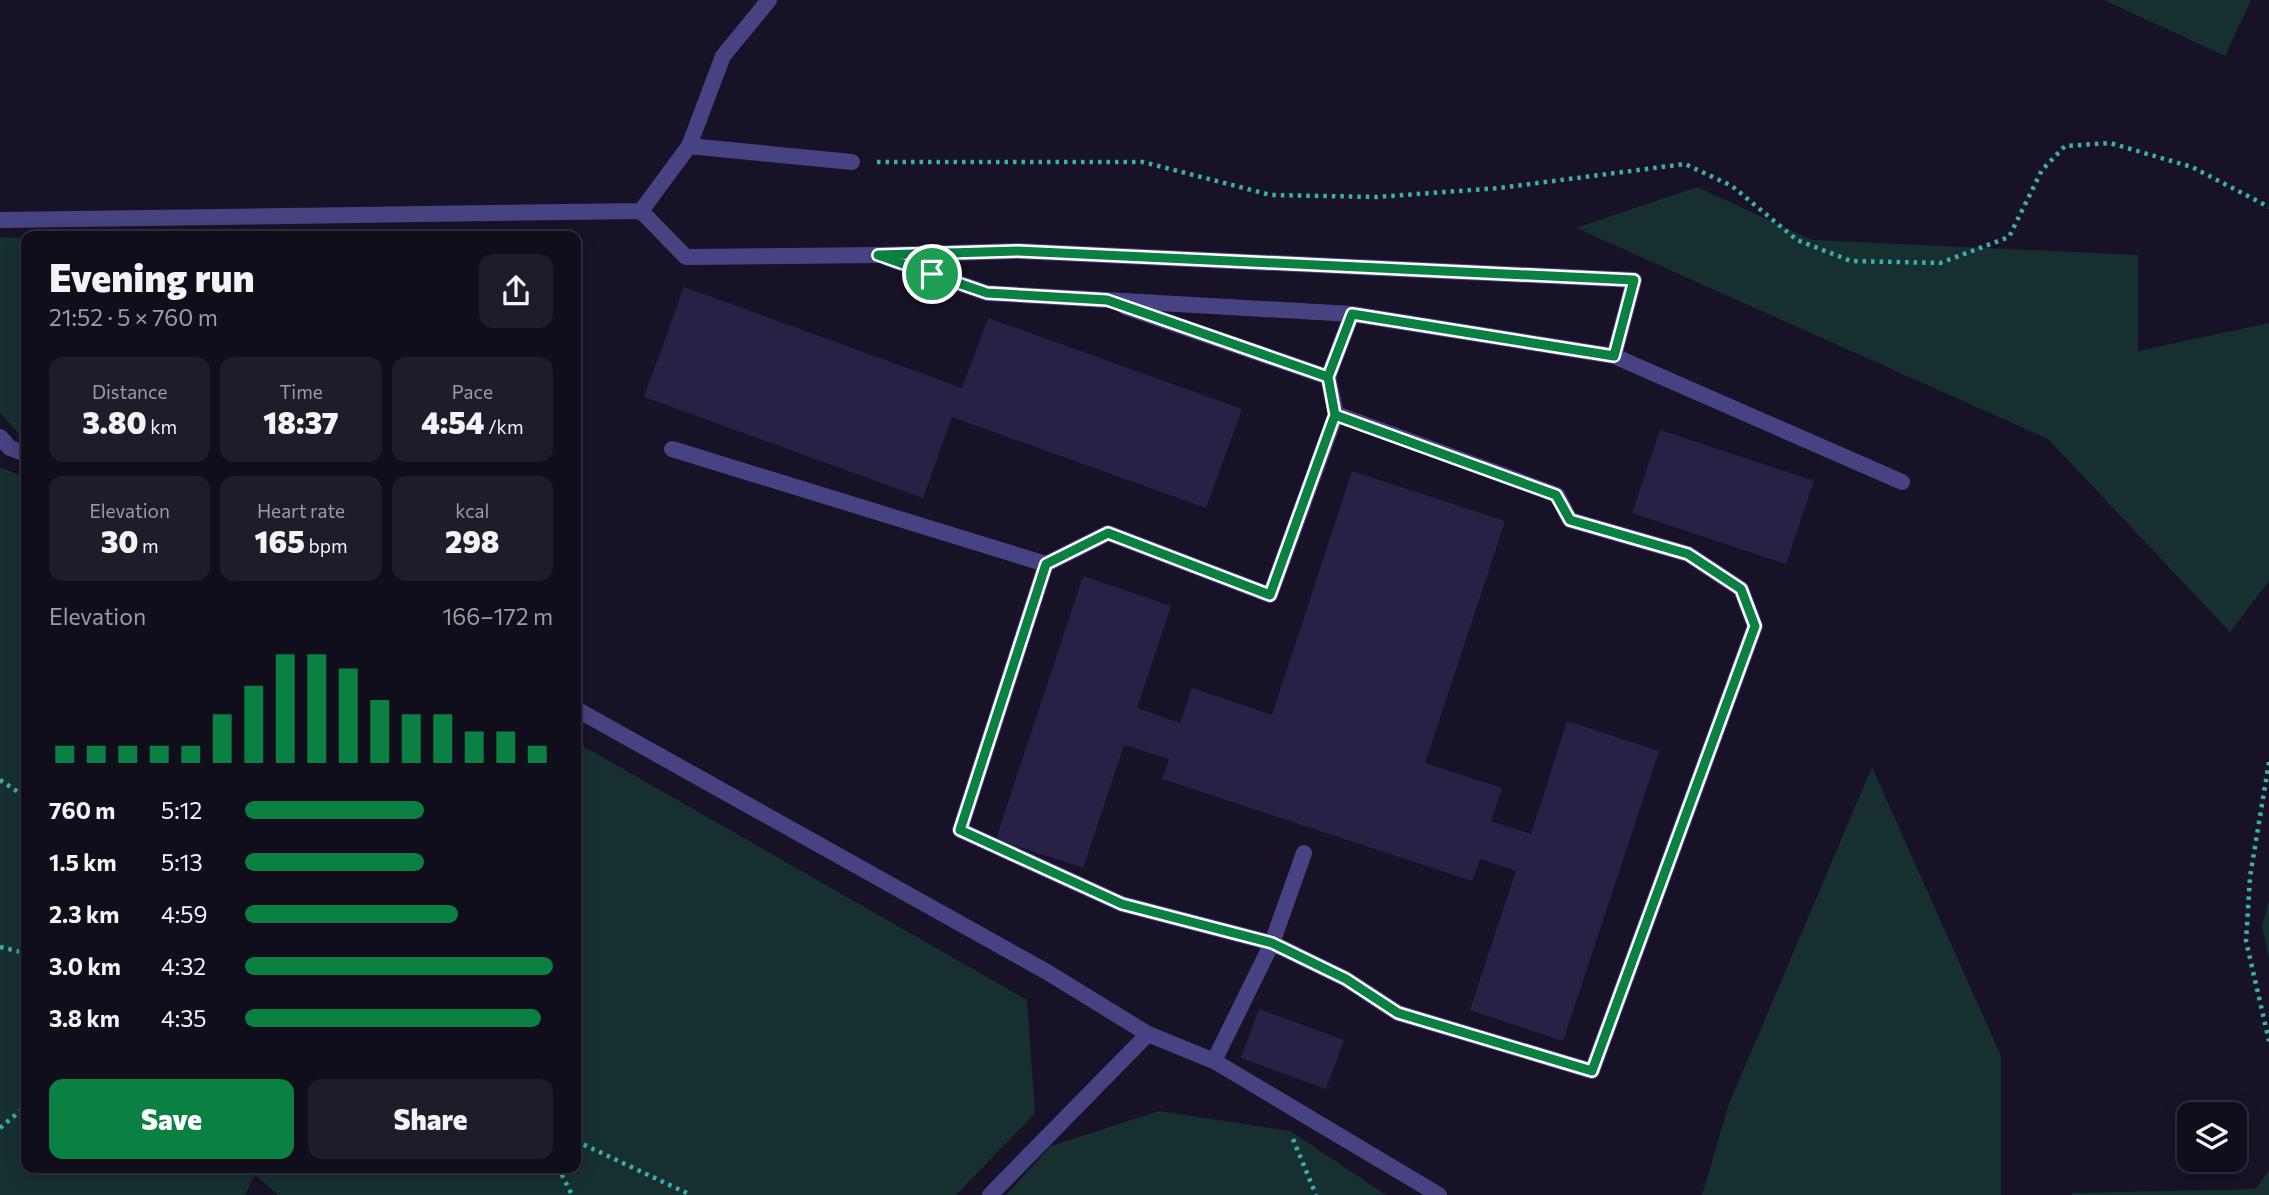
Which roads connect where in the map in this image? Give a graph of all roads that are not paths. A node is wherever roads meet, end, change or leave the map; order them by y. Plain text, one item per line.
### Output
1 (769, 0) edge
2 (689, 146) junction
3 (852, 162) road end
4 (641, 211) junction
5 (0, 220) edge
6 (878, 255) junction
7 (1107, 300) junction
8 (1352, 314) junction
9 (1614, 356) junction
10 (1328, 377) junction
11 (1335, 415) junction
12 (0, 437) edge
13 (672, 449) dead end
14 (21, 452) edge
15 (1902, 482) dead end
16 (1046, 564) junction
17 (581, 712) edge
18 (1304, 853) dead end
19 (1272, 943) junction
20 (1148, 1034) junction
21 (1214, 1061) junction
22 (990, 1195) edge
23 (1438, 1195) edge

1 - 2 lane
2 - 3 lane
2 - 4 lane
4 - 5 lane
4 - 6 lane
6 - 7 lane
6 - 9 lane
7 - 8 lane
7 - 10 lane
8 - 9 lane
8 - 10 lane
9 - 15 lane
10 - 11 lane
11 - 16 lane
11 - 19 lane
12 - 14 lane
13 - 16 lane
16 - 19 lane
17 - 20 lane
18 - 19 lane
19 - 21 lane
20 - 21 lane
20 - 22 lane
21 - 23 lane

